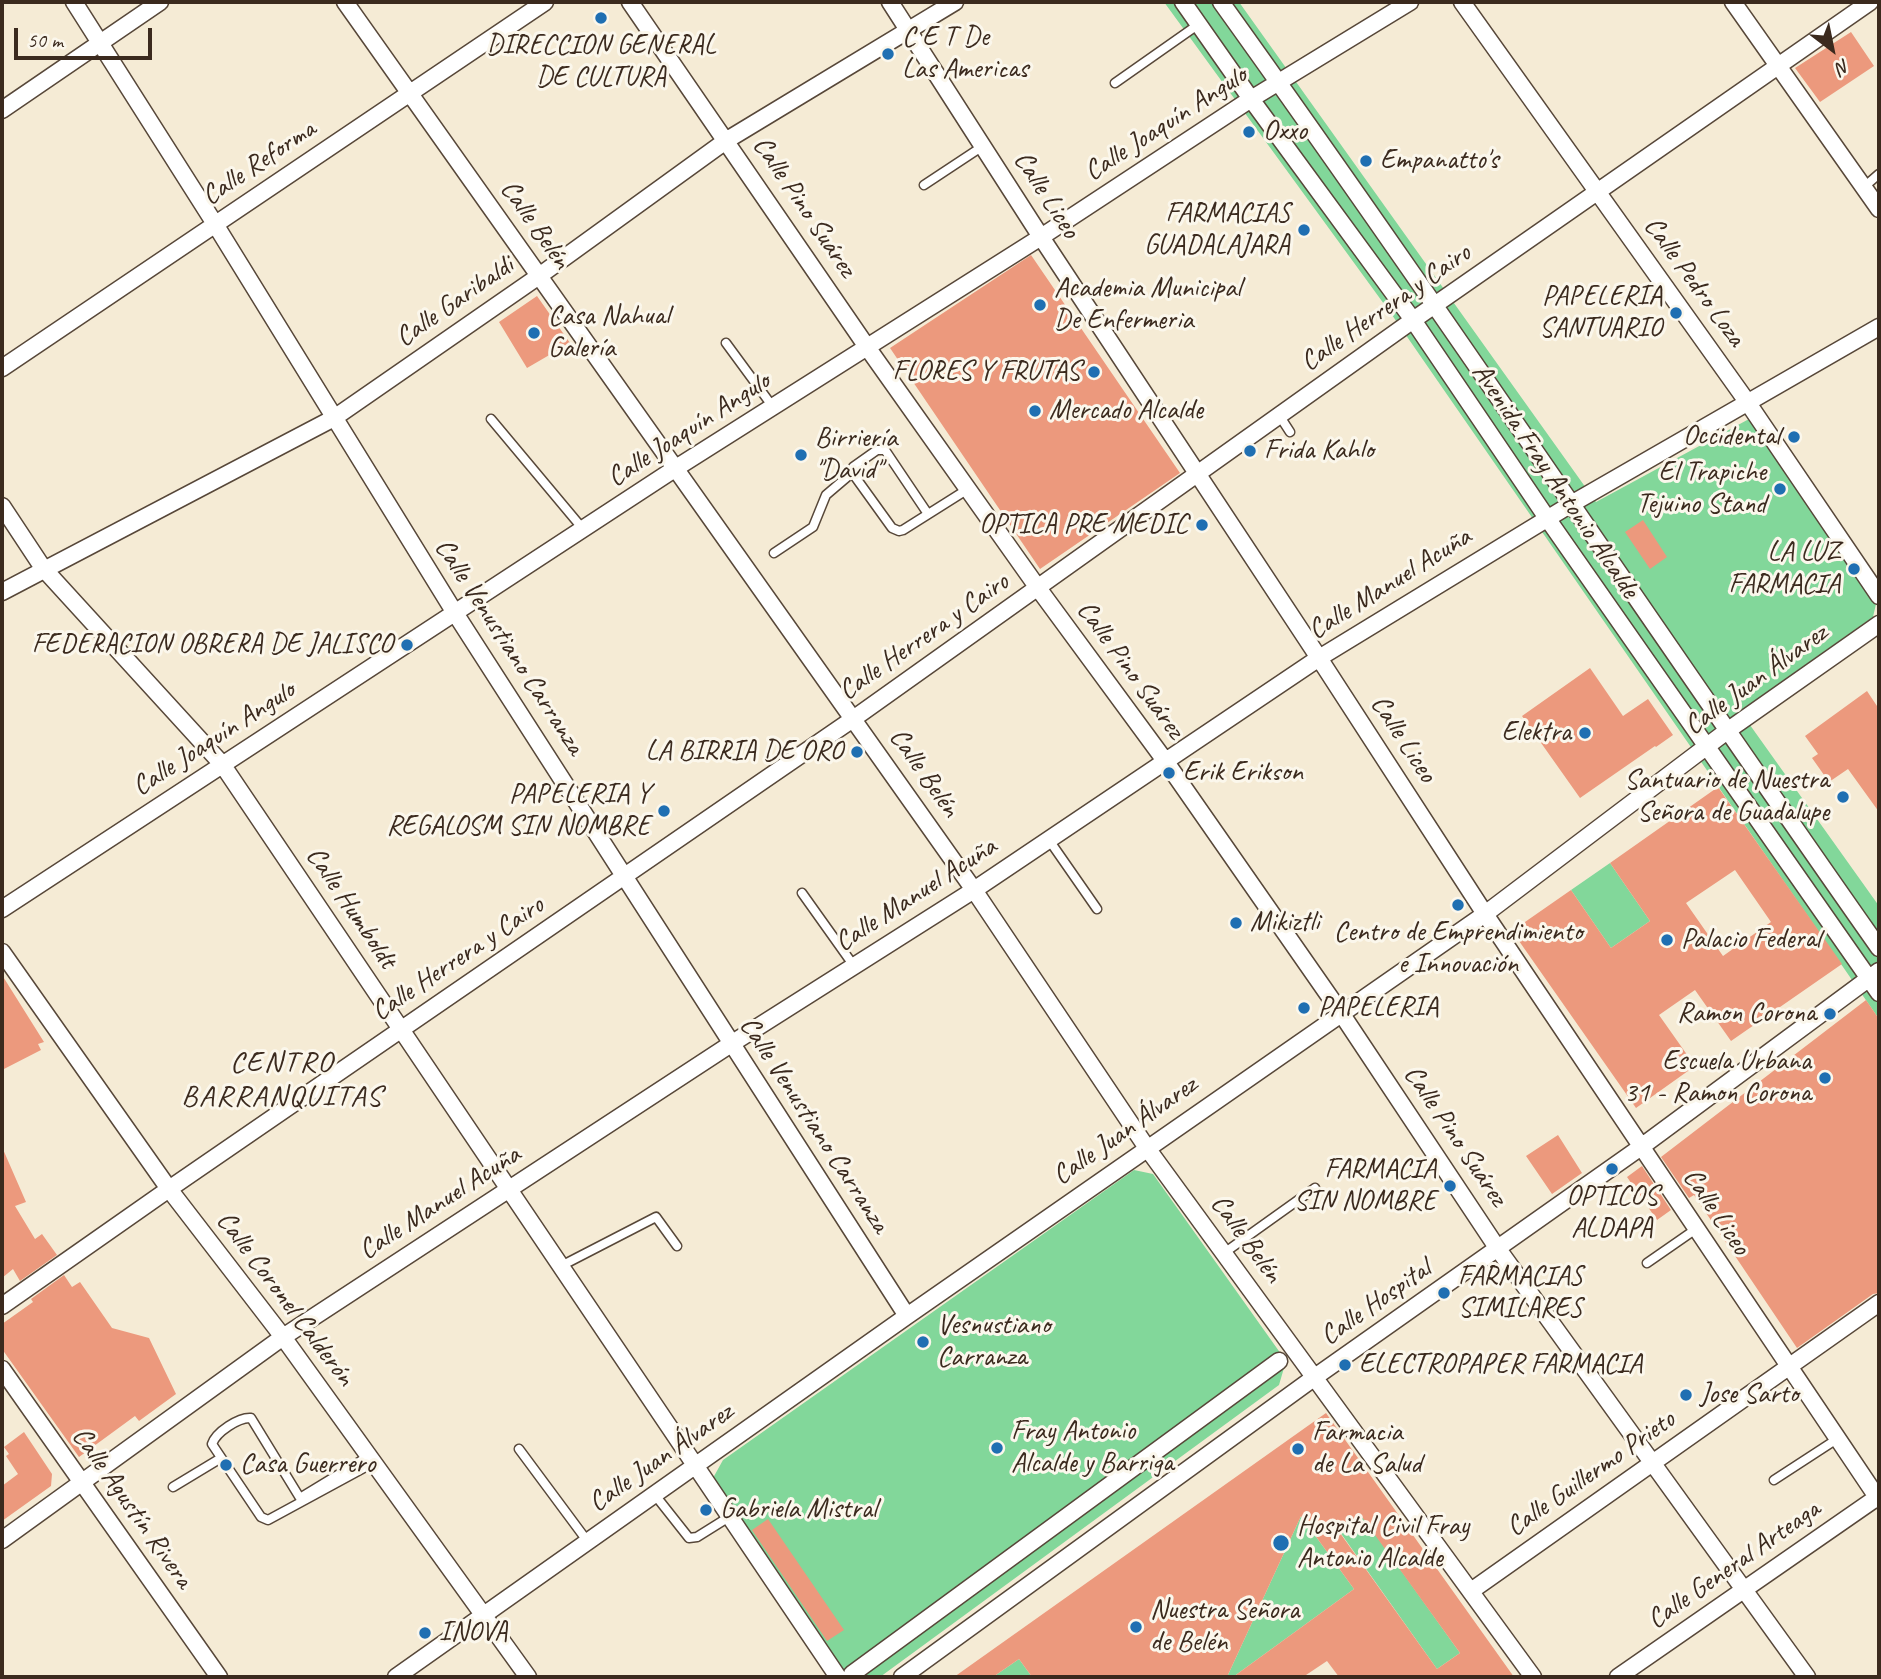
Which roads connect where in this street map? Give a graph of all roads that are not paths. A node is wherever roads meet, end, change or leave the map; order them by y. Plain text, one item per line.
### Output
1 (74, 2) edge
2 (160, 2) edge
3 (345, 2) edge
4 (545, 2) edge
5 (630, 2) edge
6 (890, 2) edge
7 (955, 2) edge
8 (1183, 2) edge
9 (1221, 2) edge
10 (1410, 2) edge
11 (1462, 2) edge
12 (1733, 2) edge
13 (1870, 2) edge
14 (1199, 24) junction
15 (909, 30) junction
16 (100, 44) junction
17 (1779, 67) junction
18 (1279, 82) junction
19 (1115, 83) dead end
20 (410, 93) junction
21 (1251, 99) junction
22 (2, 110) edge
23 (727, 140) junction
24 (983, 146) junction
25 (1879, 174) edge
26 (924, 185) dead end
27 (1864, 187) junction
28 (1598, 193) junction
29 (1879, 209) edge
30 (215, 224) junction
31 (1041, 237) junction
32 (539, 276) junction
33 (1435, 305) junction
34 (1413, 320) junction
35 (1879, 327) edge
36 (726, 343) dead end
37 (867, 347) junction
38 (2, 368) edge
39 (1748, 403) junction
40 (773, 407) junction
41 (1279, 415) junction
42 (334, 418) junction
43 (491, 419) dead end
44 (1290, 432) dead end
45 (676, 468) junction
46 (853, 472) junction
47 (1197, 474) junction
48 (968, 489) junction
49 (1573, 503) junction
50 (2, 506) edge
51 (928, 514) junction
52 (1548, 518) junction
53 (583, 529) junction
54 (774, 553) dead end
55 (43, 568) junction
56 (1038, 588) junction
57 (2, 592) edge
58 (1879, 596) edge
59 (455, 613) junction
60 (1879, 624) edge
61 (1319, 658) junction
62 (853, 719) junction
63 (1727, 731) junction
64 (1706, 747) junction
65 (1166, 762) junction
66 (222, 764) junction
67 (1049, 840) junction
68 (625, 876) junction
69 (974, 890) junction
70 (802, 893) dead end
71 (2, 909) edge
72 (1097, 909) dead end
73 (1485, 914) junction
74 (1879, 948) edge
75 (2, 952) edge
76 (854, 966) junction
77 (1874, 974) edge
78 (1879, 993) edge
79 (1341, 1013) junction
80 (401, 1029) junction
81 (731, 1044) junction
82 (1640, 1147) junction
83 (1147, 1148) junction
84 (1315, 1188) dead end
85 (169, 1189) junction
86 (509, 1189) junction
87 (1696, 1229) junction
88 (677, 1246) dead end
89 (1498, 1249) junction
90 (1224, 1254) junction
91 (1647, 1263) dead end
92 (561, 1266) junction
93 (1879, 1303) edge
94 (2, 1306) edge
95 (907, 1316) junction
96 (283, 1337) junction
97 (1279, 1361) dead end
98 (1788, 1367) junction
99 (2, 1369) edge
100 (1315, 1377) junction
101 (1837, 1439) junction
102 (520, 1449) dead end
103 (221, 1458) junction
104 (371, 1459) junction
105 (1653, 1463) junction
106 (695, 1466) junction
107 (1774, 1480) dead end
108 (81, 1482) junction
109 (173, 1487) dead end
110 (655, 1495) junction
111 (1879, 1498) edge
112 (301, 1500) junction
113 (729, 1517) junction
114 (2, 1539) edge
115 (589, 1542) junction
116 (1744, 1590) junction
117 (1471, 1591) junction
118 (484, 1616) junction
119 (845, 1675) edge
120 (219, 1677) edge
121 (396, 1677) edge
122 (528, 1677) edge
123 (902, 1677) edge
124 (1533, 1677) edge
125 (1618, 1677) edge
126 (1807, 1677) edge

1 - 16 street, Calle Venustiano Carranza
2 - 16 street
3 - 20 street, Calle Belén
4 - 20 street, Calle Reforma
5 - 23 street, Calle Pino Suárez
6 - 15 street, Calle Liceo
7 - 15 street, Calle Garibaldi
8 - 14 street, Avenida Fray Antonio Alcalde
9 - 18 street, Avenida Fray Antonio Alcalde
10 - 18 street, Calle Joaquín Angulo
11 - 28 street, Calle Pedro Loza
12 - 17 street
13 - 17 street, Calle Herrera y Cairo
14 - 19 lane
14 - 21 street, Avenida Fray Antonio Alcalde
15 - 23 street, Calle Garibaldi
15 - 24 street, Calle Liceo
16 - 22 street
16 - 30 street, Calle Venustiano Carranza
17 - 27 street
17 - 28 street, Calle Herrera y Cairo
18 - 21 street, Calle Joaquín Angulo
18 - 33 street, Avenida Fray Antonio Alcalde
20 - 30 street, Calle Reforma
20 - 32 street, Calle Belén
21 - 31 street, Calle Joaquín Angulo
21 - 34 street, Avenida Fray Antonio Alcalde
23 - 32 street, Calle Garibaldi
23 - 37 street, Calle Pino Suárez
24 - 26 lane
24 - 31 street, Calle Liceo
25 - 27 lane
27 - 29 street
28 - 33 street, Calle Herrera y Cairo
28 - 39 street, Calle Pedro Loza
30 - 38 street, Calle Reforma
30 - 42 street, Calle Venustiano Carranza
31 - 37 street, Calle Joaquín Angulo
31 - 47 street, Calle Liceo
32 - 42 street, Calle Garibaldi
32 - 45 street, Calle Belén
33 - 34 street, Calle Herrera y Cairo
33 - 49 street, Avenida Fray Antonio Alcalde
34 - 41 street, Calle Herrera y Cairo
34 - 52 street, Avenida Fray Antonio Alcalde
35 - 39 street, Calle Manuel Acuña
36 - 40 lane
37 - 40 street, Calle Joaquín Angulo
37 - 48 street, Calle Pino Suárez
39 - 49 street, Calle Manuel Acuña
39 - 58 street, Calle Pedro Loza
40 - 45 street, Calle Joaquín Angulo
41 - 44 lane
41 - 47 street, Calle Herrera y Cairo
42 - 55 street, Calle Garibaldi
42 - 59 street, Calle Venustiano Carranza
43 - 53 lane
45 - 53 street, Calle Joaquín Angulo
45 - 62 street, Calle Belén
46 - 51 lane
46 - 51 lane
46 - 54 lane
47 - 56 street, Calle Herrera y Cairo
47 - 61 street, Calle Liceo
48 - 51 lane
48 - 56 street, Calle Pino Suárez
49 - 52 street, Calle Manuel Acuña
49 - 63 street, Avenida Fray Antonio Alcalde
50 - 55 street, Calle Humboldt
52 - 61 street, Calle Manuel Acuña
52 - 64 street, Avenida Fray Antonio Alcalde
53 - 59 street, Calle Joaquín Angulo
55 - 57 street, Calle Garibaldi
55 - 66 street, Calle Humboldt
56 - 62 street, Calle Herrera y Cairo
56 - 65 street, Calle Pino Suárez
59 - 66 street, Calle Joaquín Angulo
59 - 68 street, Calle Venustiano Carranza
60 - 63 street, Calle Juan Álvarez
61 - 65 street, Calle Manuel Acuña
61 - 73 street, Calle Liceo
62 - 68 street, Calle Herrera y Cairo
62 - 69 street, Calle Belén
63 - 64 street, Calle Juan Álvarez
63 - 74 street, Avenida Fray Antonio Alcalde
64 - 73 street, Calle Juan Álvarez
64 - 77 street, Avenida Fray Antonio Alcalde
65 - 67 street, Calle Manuel Acuña
65 - 79 street, Calle Pino Suárez
66 - 71 street, Calle Joaquín Angulo
66 - 80 street, Calle Humboldt
67 - 69 street, Calle Manuel Acuña
67 - 72 lane
68 - 80 street, Calle Herrera y Cairo
68 - 81 street, Calle Venustiano Carranza
69 - 76 street, Calle Manuel Acuña
69 - 83 street, Calle Belén
70 - 76 lane
73 - 79 street, Calle Juan Álvarez
73 - 82 street, Calle Liceo
75 - 85 street, Calle Coronel Calderón
76 - 81 street, Calle Manuel Acuña
77 - 78 street, Avenida Fray Antonio Alcalde
77 - 82 street, Calle Hospital
79 - 83 street, Calle Juan Álvarez
79 - 89 street, Calle Pino Suárez
80 - 85 street, Calle Herrera y Cairo
80 - 86 street, Calle Humboldt
81 - 86 street, Calle Manuel Acuña
81 - 95 street, Calle Venustiano Carranza
82 - 87 street, Calle Liceo
82 - 89 street, Calle Hospital
83 - 90 street, Calle Belén
83 - 95 street, Calle Juan Álvarez
84 - 90 lane
85 - 94 street, Calle Herrera y Cairo
85 - 96 street, Calle Coronel Calderón
86 - 92 street, Calle Humboldt
86 - 96 street, Calle Manuel Acuña
87 - 91 lane
87 - 98 street, Calle Liceo
88 - 92 lane
89 - 100 street, Calle Hospital
89 - 105 street, Calle Pino Suárez
90 - 100 street, Calle Belén
92 - 106 street, Calle Humboldt
93 - 98 street, Calle Guillermo Prieto
95 - 106 street, Calle Juan Álvarez
96 - 104 street, Calle Coronel Calderón
96 - 108 street, Calle Manuel Acuña
97 - 119 street
98 - 101 street, Calle Liceo
98 - 105 street, Calle Guillermo Prieto
99 - 108 street, Calle Agustín Rivera
100 - 117 street, Calle Belén
100 - 123 street, Calle Hospital
101 - 107 lane
101 - 111 street, Calle Liceo
102 - 115 lane
103 - 109 lane
103 - 112 lane
103 - 112 lane
104 - 112 lane
104 - 118 street, Calle Coronel Calderón
105 - 116 street, Calle Pino Suárez
105 - 117 street, Calle Guillermo Prieto
106 - 110 street, Calle Juan Álvarez
106 - 113 street, Calle Humboldt
108 - 114 street, Calle Manuel Acuña
108 - 120 street, Calle Agustín Rivera
110 - 113 lane
110 - 115 street, Calle Juan Álvarez
111 - 116 street, Calle General Arteaga
113 - 119 street, Calle Humboldt
115 - 118 street, Calle Juan Álvarez
116 - 125 street, Calle General Arteaga
116 - 126 street, Calle Pino Suárez
117 - 124 street, Calle Belén
118 - 121 street, Calle Juan Álvarez
118 - 122 street, Calle Coronel Calderón

